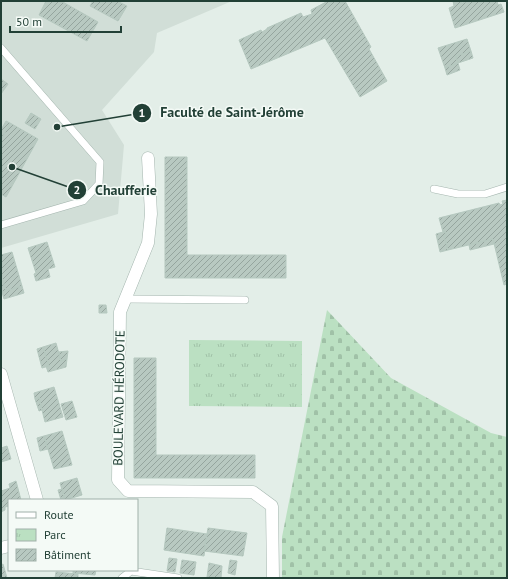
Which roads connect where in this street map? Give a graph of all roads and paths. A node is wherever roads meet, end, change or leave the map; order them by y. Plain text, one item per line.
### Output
1 (1, 48) edge
2 (148, 158) dead end
3 (507, 187) edge
4 (434, 189) dead end
5 (1, 225) edge
6 (125, 299) junction
7 (245, 300) dead end
8 (1, 374) edge
9 (37, 499) edge
10 (122, 578) edge
11 (178, 578) edge
12 (273, 578) edge

1 - 5 lane
2 - 6 street, BOULEVARD HÉRODOTE
3 - 4 lane
6 - 7 lane
6 - 12 street, BOULEVARD HÉRODOTE
8 - 9 street
10 - 11 lane

